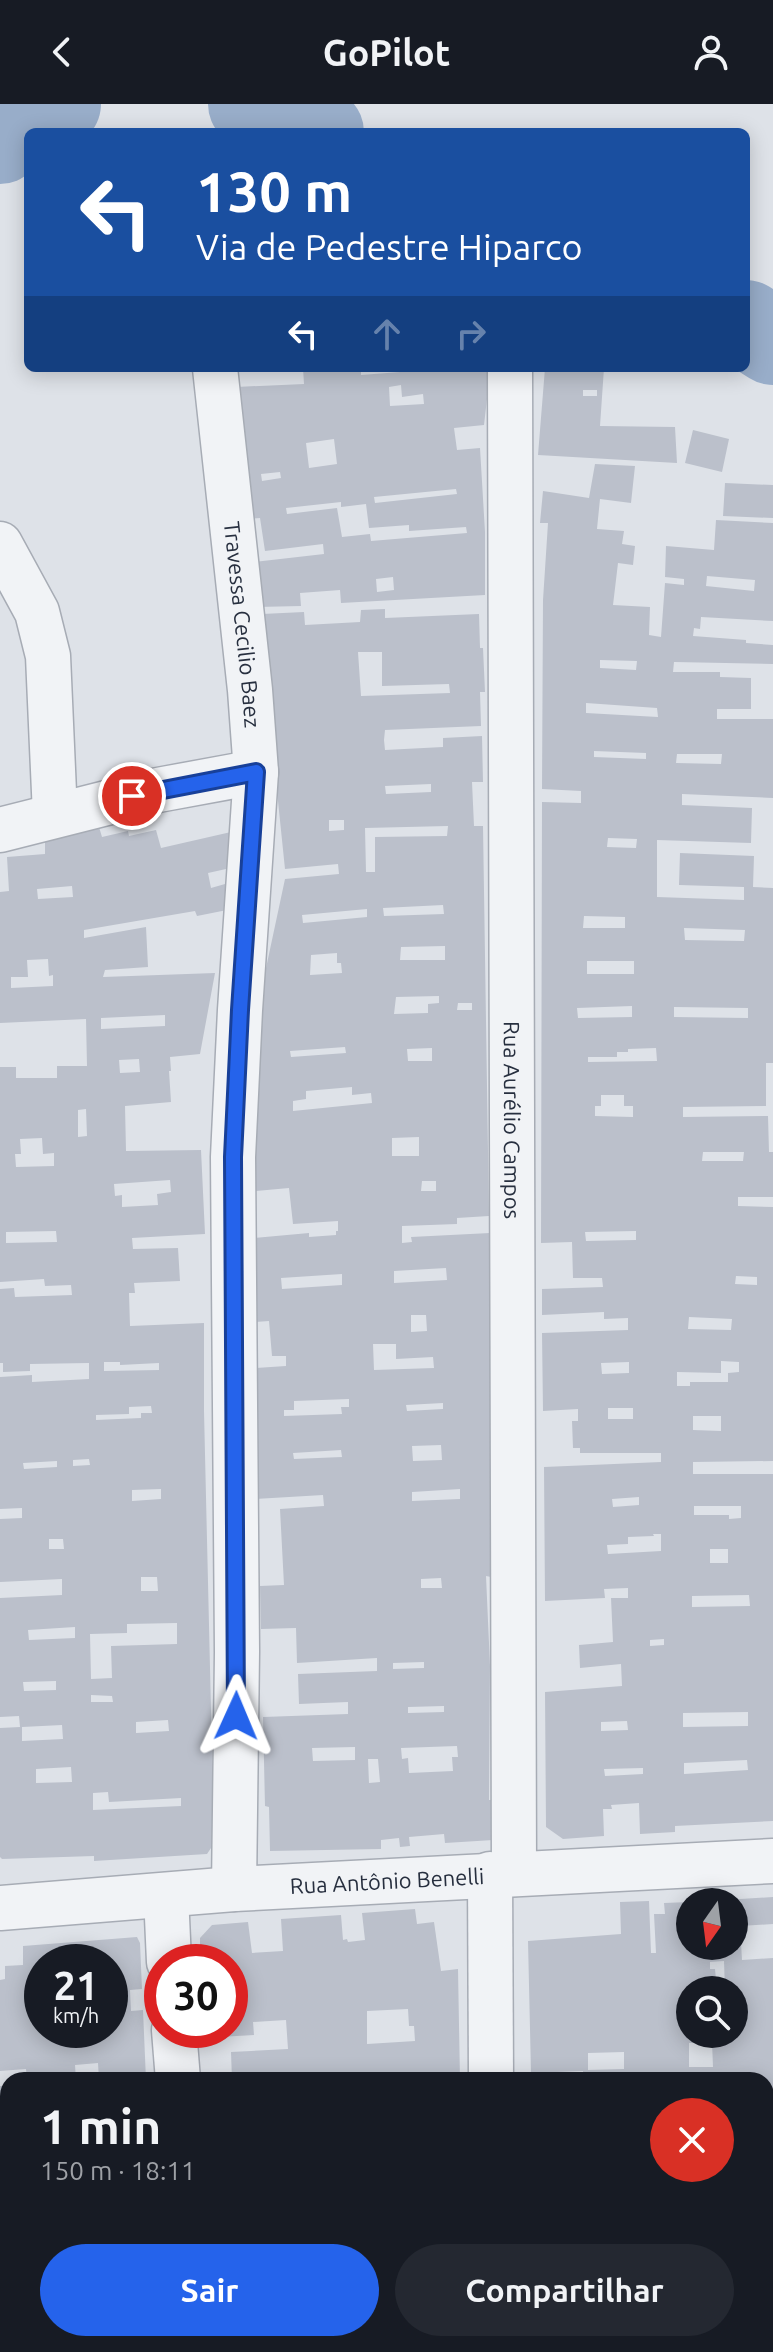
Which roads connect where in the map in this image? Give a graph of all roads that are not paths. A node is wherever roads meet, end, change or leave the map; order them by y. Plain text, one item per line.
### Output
1 (215, 372) edge
2 (510, 372) edge
3 (0, 544) edge
4 (256, 772) junction
5 (55, 815) junction
6 (0, 830) edge
7 (773, 1861) edge
8 (502, 1874) junction
9 (234, 1889) junction
10 (166, 1895) junction
11 (0, 1908) edge
12 (168, 1944) edge
13 (175, 2048) edge
14 (177, 2072) edge
15 (491, 2072) edge

1 - 4 street, Travessa Cecilio Baez
2 - 8 street, Rua Aurélio Campos
3 - 5 street
4 - 5 street
4 - 9 street, Travessa Cecilio Baez
5 - 6 street
7 - 8 street, Rua Antônio Benelli
8 - 9 street, Rua Antônio Benelli
8 - 15 street, Rua Aurélio Campos
9 - 10 street, Rua Antônio Benelli
10 - 11 street, Rua Antônio Benelli
10 - 12 street
13 - 14 street

